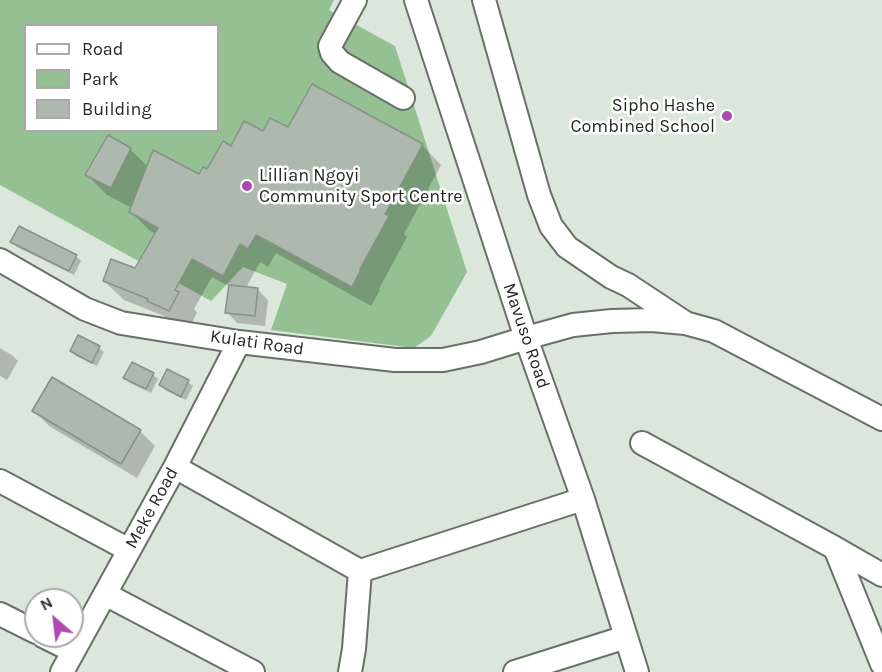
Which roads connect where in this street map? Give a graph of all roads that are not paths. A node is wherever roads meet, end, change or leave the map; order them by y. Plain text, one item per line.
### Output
1 (356, 0) edge
2 (417, 0) edge
3 (484, 0) edge
4 (403, 98) dead end
5 (0, 260) edge
6 (685, 323) junction
7 (526, 338) junction
8 (239, 342) junction
9 (879, 412) edge
10 (642, 443) dead end
11 (175, 467) junction
12 (0, 481) edge
13 (583, 499) junction
14 (835, 548) junction
15 (129, 550) junction
16 (360, 571) junction
17 (882, 575) edge
18 (105, 594) junction
19 (0, 614) edge
20 (24, 626) edge
21 (626, 637) junction
22 (67, 648) edge
23 (73, 651) junction
24 (882, 664) edge
25 (62, 672) edge
26 (253, 672) edge
27 (350, 672) edge
28 (515, 672) edge
29 (637, 672) edge

1 - 4 street
2 - 7 street, Mavuso Road
3 - 6 street
5 - 8 street, Kulati Road
6 - 7 street, Kulati Road
6 - 9 street
7 - 8 street, Kulati Road
7 - 13 street, Mavuso Road
8 - 11 street, Meke Road
10 - 14 street
11 - 15 street, Meke Road
11 - 16 street
12 - 15 street
13 - 16 street
13 - 21 street, Mavuso Road
14 - 17 street
14 - 24 street
15 - 18 street, Meke Road
16 - 27 street
18 - 23 street, Meke Road
18 - 26 street
19 - 20 street
21 - 28 street
21 - 29 street, Mavuso Road
22 - 23 street
23 - 25 street, Meke Road

